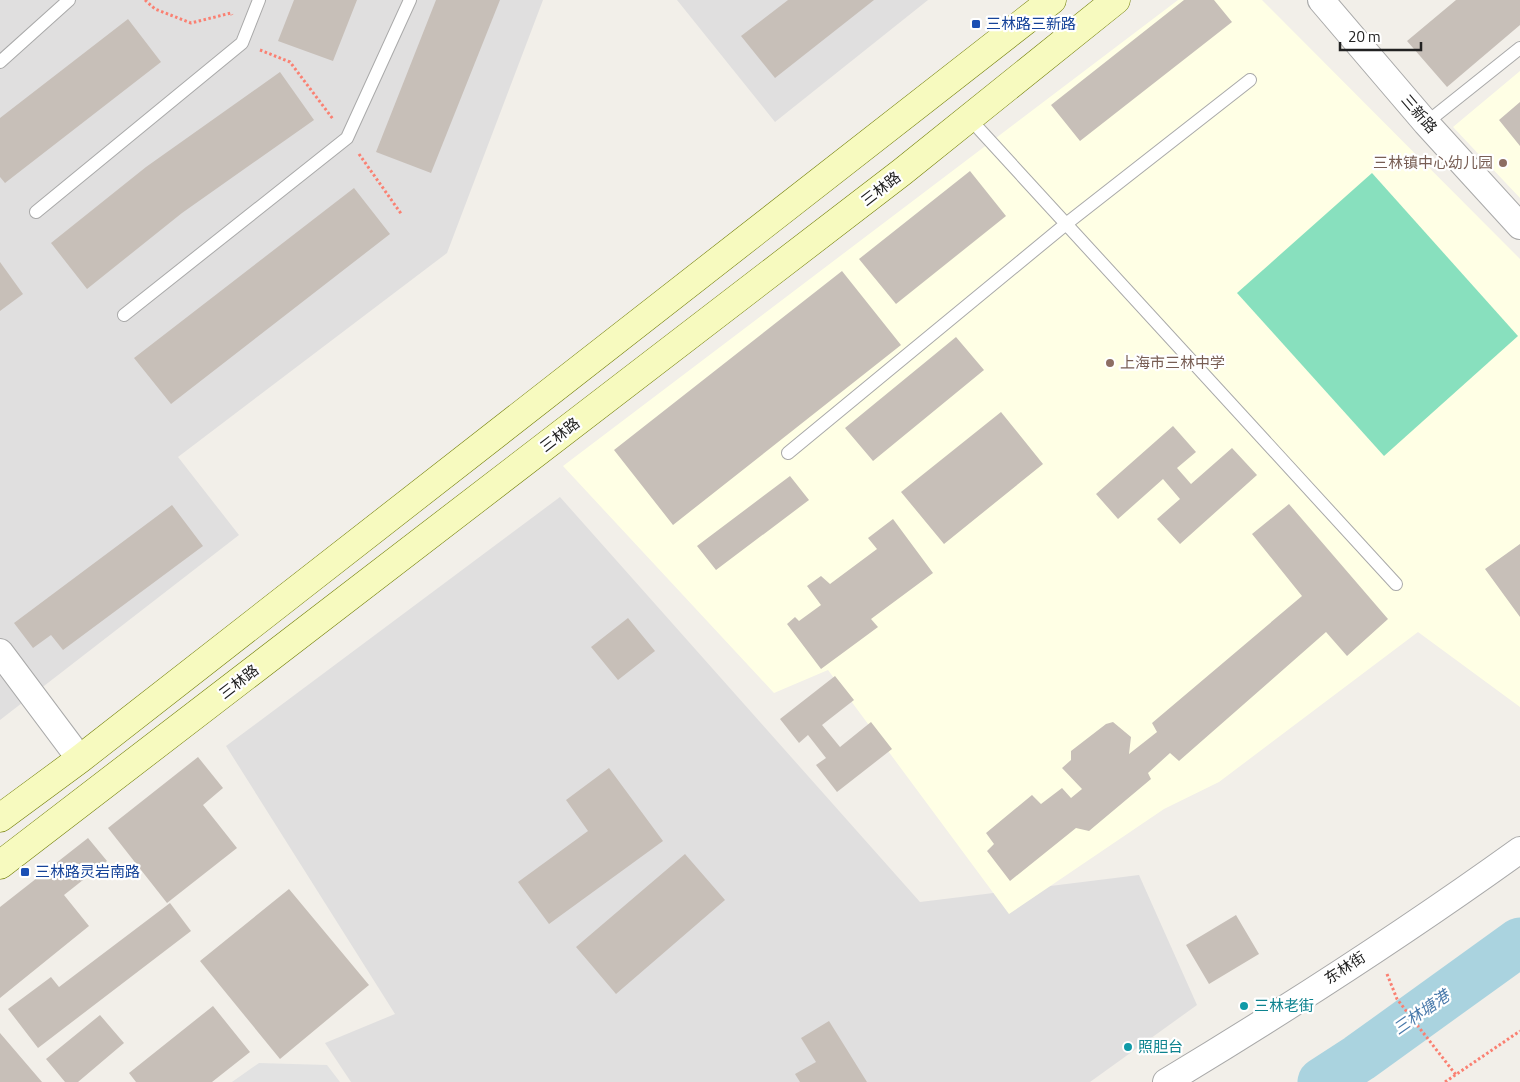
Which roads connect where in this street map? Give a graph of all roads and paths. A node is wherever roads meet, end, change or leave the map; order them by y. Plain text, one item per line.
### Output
1 (69, 0) edge
2 (145, 0) edge
3 (259, 0) edge
4 (410, 0) edge
5 (1052, 0) edge
6 (1116, 0) edge
7 (1321, 0) edge
8 (242, 43) junction
9 (1520, 48) edge
10 (0, 62) edge
11 (1250, 80) dead end
12 (969, 118) junction
13 (1426, 123) junction
14 (347, 138) junction
15 (36, 212) dead end
16 (402, 215) dead end
17 (1066, 224) junction
18 (1520, 226) edge
19 (124, 315) dead end
20 (788, 453) dead end
21 (1396, 584) dead end
22 (0, 652) edge
23 (80, 759) junction
24 (0, 818) edge
25 (1520, 850) edge
26 (0, 866) edge
27 (1376, 948) junction
28 (1520, 1031) edge
29 (1456, 1075) junction
30 (1166, 1082) edge
31 (1444, 1082) edge

1 - 10 lane
2 - 8 path
3 - 8 lane
4 - 14 lane
5 - 23 main road
6 - 12 main road, 三林路
7 - 13 street, 三新路
8 - 14 path
8 - 15 lane
9 - 13 lane
11 - 17 lane
12 - 17 lane
12 - 26 main road, 三林路
13 - 18 street, 三新路
14 - 16 path
14 - 19 lane
17 - 20 lane
17 - 21 lane
22 - 23 street
23 - 24 main road
25 - 27 street, 东林街
27 - 29 path
27 - 30 street, 东林街
28 - 29 path
29 - 31 path

